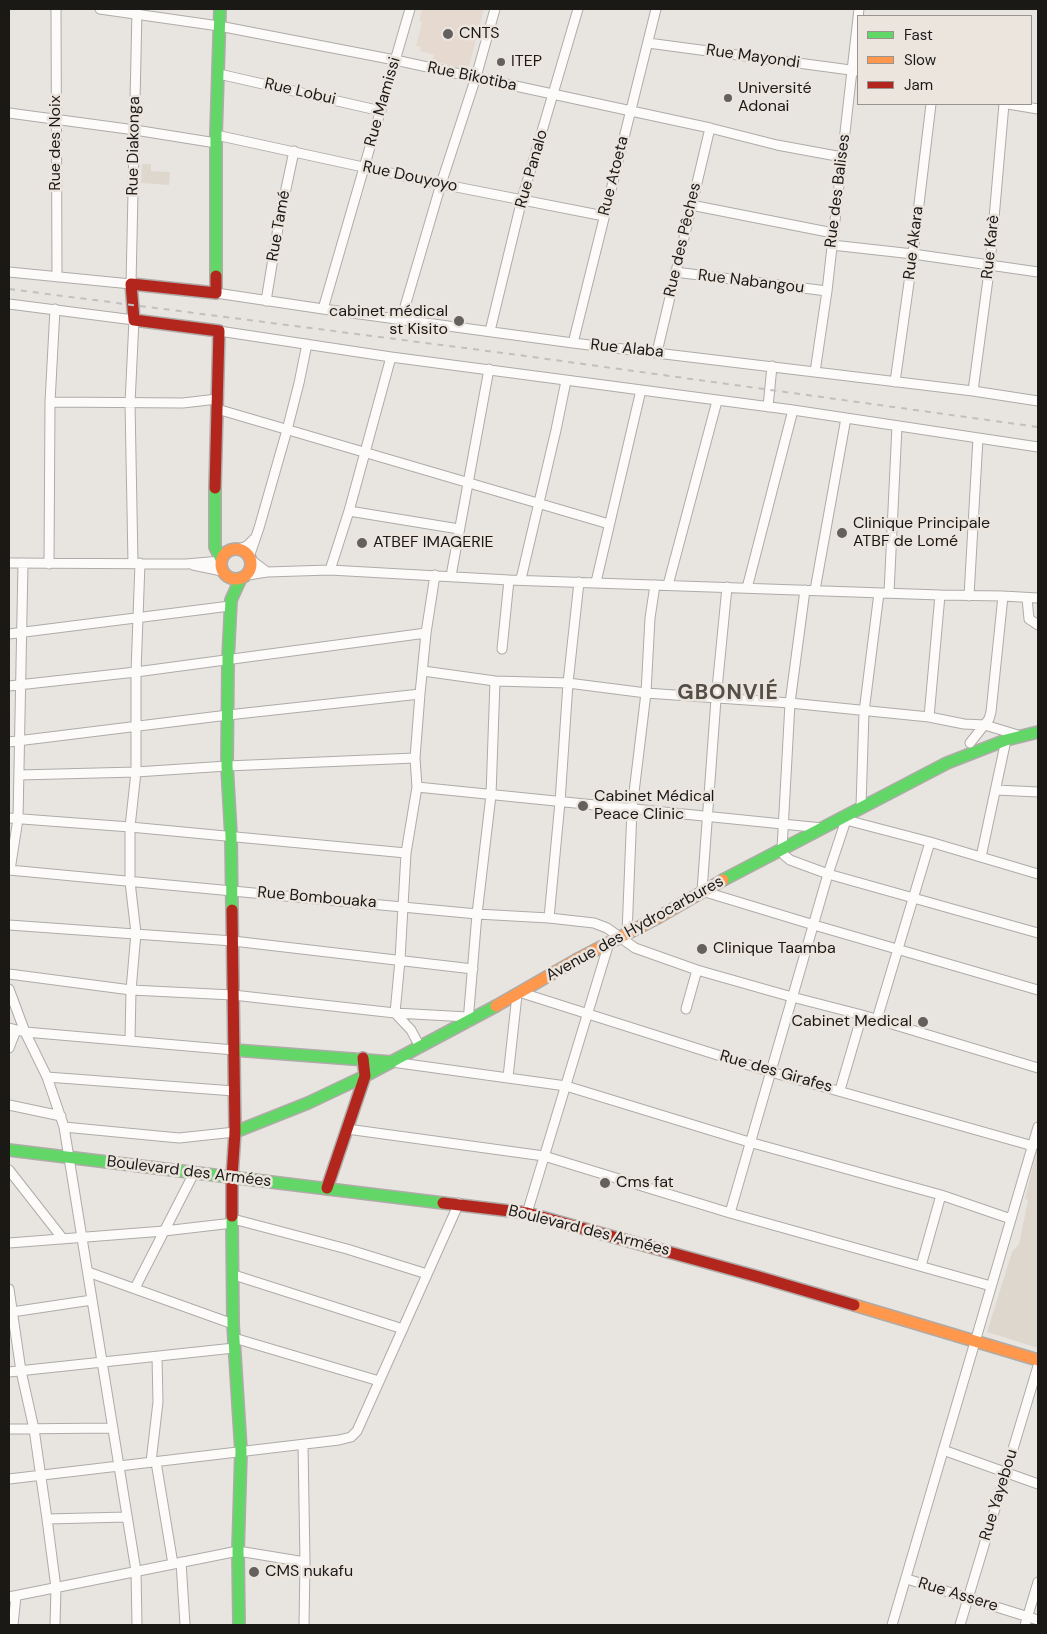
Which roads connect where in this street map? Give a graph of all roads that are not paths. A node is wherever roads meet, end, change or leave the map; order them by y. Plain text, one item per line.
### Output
1 (56, 9) edge
2 (100, 9) edge
3 (220, 9) edge
4 (410, 9) edge
5 (495, 9) edge
6 (578, 9) edge
7 (656, 9) edge
8 (137, 11) edge
9 (219, 26) junction
10 (648, 43) junction
11 (857, 50) edge
12 (395, 60) junction
13 (856, 70) edge
14 (218, 74) junction
15 (476, 77) junction
16 (554, 94) junction
17 (931, 105) edge
18 (1006, 105) edge
19 (1012, 105) edge
20 (1038, 109) edge
21 (381, 111) junction
22 (631, 111) junction
23 (9, 113) edge
24 (56, 120) junction
25 (710, 128) junction
26 (135, 130) junction
27 (216, 139) junction
28 (294, 151) junction
29 (842, 157) junction
30 (365, 167) junction
31 (441, 184) junction
32 (522, 199) junction
33 (690, 205) junction
34 (604, 216) junction
35 (833, 233) junction
36 (832, 245) junction
37 (913, 254) junction
38 (990, 264) junction
39 (9, 272) edge
40 (675, 272) junction
41 (1038, 272) edge
42 (57, 277) junction
43 (131, 284) junction
44 (827, 292) junction
45 (216, 293) junction
46 (266, 301) junction
47 (9, 304) edge
48 (54, 309) junction
49 (323, 309) junction
50 (134, 320) junction
51 (401, 320) junction
52 (219, 331) junction
53 (490, 331) junction
54 (573, 343) junction
55 (307, 344) junction
56 (656, 352) junction
57 (391, 357) junction
58 (772, 366) junction
59 (489, 369) junction
60 (815, 372) junction
61 (566, 381) junction
62 (895, 382) junction
63 (641, 390) junction
64 (973, 391) junction
65 (717, 401) junction
66 (1038, 401) edge
67 (50, 402) junction
68 (130, 403) junction
69 (217, 404) junction
70 (768, 407) junction
71 (793, 410) junction
72 (846, 418) junction
73 (897, 426) junction
74 (287, 430) junction
75 (978, 438) junction
76 (1038, 446) edge
77 (366, 453) junction
78 (469, 483) junction
79 (540, 503) junction
80 (349, 511) junction
81 (609, 524) junction
82 (459, 529) junction
83 (214, 532) junction
84 (256, 537) junction
85 (237, 549) junction
86 (250, 558) junction
87 (9, 562) edge
88 (23, 563) junction
89 (136, 563) junction
90 (49, 564) junction
91 (223, 567) junction
92 (330, 570) junction
93 (267, 572) junction
94 (435, 575) junction
95 (244, 576) junction
96 (451, 576) junction
97 (509, 580) junction
98 (521, 580) junction
99 (579, 582) junction
100 (596, 582) junction
101 (655, 585) junction
102 (668, 585) junction
103 (727, 587) junction
104 (747, 588) junction
105 (805, 590) junction
106 (815, 590) junction
107 (879, 593) junction
108 (889, 593) junction
109 (940, 595) junction
110 (969, 596) junction
111 (1003, 596) junction
112 (1027, 598) junction
113 (1038, 598) edge
114 (231, 603) junction
115 (138, 618) junction
116 (1038, 625) edge
117 (22, 633) junction
118 (426, 633) junction
119 (9, 634) edge
120 (502, 649) dead end
121 (228, 659) junction
122 (423, 671) junction
123 (136, 672) junction
124 (494, 681) junction
125 (568, 683) junction
126 (22, 684) junction
127 (9, 686) edge
128 (646, 693) junction
129 (420, 694) junction
130 (716, 698) junction
131 (790, 703) junction
132 (864, 712) junction
133 (990, 712) junction
134 (228, 715) junction
135 (928, 717) junction
136 (964, 724) junction
137 (985, 725) junction
138 (136, 726) junction
139 (997, 729) junction
140 (1038, 732) edge
141 (1021, 736) junction
142 (20, 741) junction
143 (9, 742) edge
144 (1002, 742) junction
145 (970, 743) junction
146 (964, 756) junction
147 (415, 758) junction
148 (227, 766) junction
149 (136, 772) junction
150 (19, 775) junction
151 (418, 788) junction
152 (996, 790) junction
153 (1038, 792) edge
154 (491, 795) junction
155 (560, 802) junction
156 (861, 806) junction
157 (632, 810) junction
158 (707, 816) junction
159 (14, 818) edge
160 (844, 819) junction
161 (784, 823) junction
162 (130, 827) junction
163 (822, 828) junction
164 (231, 836) junction
165 (930, 842) junction
166 (782, 849) junction
167 (406, 853) junction
168 (981, 857) junction
169 (9, 870) edge
170 (828, 874) junction
171 (1038, 874) edge
172 (130, 882) junction
173 (231, 891) junction
174 (702, 891) junction
175 (913, 897) junction
176 (402, 906) junction
177 (478, 914) junction
178 (549, 918) junction
179 (9, 925) edge
180 (814, 925) junction
181 (136, 933) junction
182 (1038, 933) edge
183 (624, 935) junction
184 (233, 941) junction
185 (609, 943) junction
186 (898, 948) junction
187 (400, 960) junction
188 (473, 969) junction
189 (697, 970) junction
190 (9, 974) edge
191 (9, 990) edge
192 (131, 990) junction
193 (1038, 990) edge
194 (519, 994) junction
195 (233, 995) junction
196 (792, 997) junction
197 (686, 1009) dead end
198 (395, 1013) junction
199 (587, 1014) junction
200 (862, 1015) junction
201 (468, 1019) junction
202 (878, 1019) junction
203 (16, 1030) edge
204 (130, 1041) junction
205 (420, 1047) junction
206 (9, 1048) edge
207 (234, 1050) junction
208 (363, 1058) junction
209 (392, 1062) junction
210 (1038, 1068) edge
211 (770, 1072) junction
212 (365, 1076) junction
213 (47, 1077) junction
214 (508, 1077) junction
215 (566, 1086) junction
216 (840, 1090) junction
217 (234, 1092) junction
218 (9, 1106) edge
219 (61, 1116) junction
220 (64, 1127) junction
221 (1038, 1127) edge
222 (347, 1129) junction
223 (235, 1132) junction
224 (749, 1142) junction
225 (1033, 1146) junction
226 (9, 1150) edge
227 (544, 1156) junction
228 (69, 1157) junction
229 (9, 1170) edge
230 (194, 1173) junction
231 (232, 1177) junction
232 (328, 1188) junction
233 (941, 1195) junction
234 (459, 1203) junction
235 (527, 1213) junction
236 (730, 1213) junction
237 (1011, 1219) junction
238 (233, 1221) junction
239 (164, 1231) junction
240 (82, 1237) junction
241 (63, 1239) junction
242 (9, 1243) edge
243 (921, 1266) junction
244 (88, 1272) junction
245 (427, 1274) junction
246 (234, 1275) junction
247 (991, 1286) junction
248 (135, 1288) junction
249 (9, 1289) edge
250 (9, 1293) edge
251 (92, 1300) junction
252 (12, 1312) junction
253 (234, 1324) junction
254 (403, 1329) junction
255 (975, 1340) junction
256 (234, 1343) junction
257 (157, 1357) junction
258 (1038, 1360) edge
259 (101, 1362) junction
260 (1038, 1366) edge
261 (21, 1371) junction
262 (9, 1372) edge
263 (379, 1381) junction
264 (113, 1428) junction
265 (9, 1429) edge
266 (34, 1429) junction
267 (302, 1445) junction
268 (943, 1450) junction
269 (241, 1451) junction
270 (154, 1462) junction
271 (119, 1466) junction
272 (1006, 1473) junction
273 (40, 1476) junction
274 (9, 1479) edge
275 (1038, 1484) edge
276 (127, 1517) junction
277 (47, 1519) junction
278 (238, 1551) junction
279 (305, 1562) junction
280 (177, 1563) junction
281 (136, 1571) junction
282 (907, 1579) junction
283 (1038, 1582) edge
284 (56, 1588) junction
285 (12, 1596) edge
286 (969, 1598) junction
287 (1038, 1620) edge
288 (1026, 1621) edge
289 (13, 1625) edge
290 (55, 1625) edge
291 (137, 1625) edge
292 (185, 1625) edge
293 (239, 1625) edge
294 (304, 1625) edge
295 (892, 1625) edge
296 (960, 1625) edge

1 - 24 street, Rue des Noix
2 - 8 street, Rue Bikotiba
3 - 9 main road
4 - 12 street, Rue Mamissi
5 - 15 street
6 - 16 street, Rue Panalo
7 - 10 street, Rue Atoeta
8 - 9 street, Rue Bikotiba
8 - 26 street, Rue Diakonga
9 - 12 street, Rue Bikotiba
9 - 14 main road
10 - 13 street, Rue Mayondi
10 - 22 street, Rue Atoeta
11 - 13 street, Rue des Balises
12 - 15 street, Rue Bikotiba
12 - 21 street, Rue Mamissi
13 - 29 street, Rue des Balises
14 - 21 street, Rue Lobui
14 - 27 main road
15 - 16 street, Rue Bikotiba
15 - 31 street
16 - 22 street, Rue Bikotiba
16 - 32 street, Rue Panalo
17 - 37 street, Rue Akara
18 - 38 street, Rue Karè
19 - 20 street
21 - 30 street, Rue Mamissi
22 - 25 street, Rue Bikotiba
22 - 34 street, Rue Atoeta
23 - 24 street, Rue Douyoyo
24 - 26 street, Rue Douyoyo
24 - 42 street, Rue des Noix
25 - 29 street, Rue Bikotiba
25 - 33 street, Rue des Pêches
26 - 27 street, Rue Douyoyo
26 - 43 street, Rue Diakonga
27 - 28 street, Rue Douyoyo
27 - 45 main road
28 - 30 street, Rue Douyoyo
28 - 46 street, Rue Tamé
29 - 35 street, Rue des Balises
30 - 31 street, Rue Douyoyo
30 - 49 street, Rue Mamissi
31 - 32 street, Rue Douyoyo
31 - 51 street
32 - 34 street, Rue Douyoyo
32 - 53 street, Rue Panalo
33 - 35 street
33 - 40 street, Rue des Pêches
34 - 54 street, Rue Atoeta
35 - 36 street, Rue des Balises
36 - 37 street
36 - 44 street, Rue des Balises
37 - 38 street
37 - 62 street, Rue Akara
38 - 41 street
38 - 64 street, Rue Karè
39 - 42 street
40 - 44 street, Rue Nabangou
40 - 56 street, Rue des Pêches
42 - 43 street
43 - 45 main road
43 - 50 main road
44 - 60 street, Rue des Balises
45 - 46 street, Rue Alaba
46 - 49 street, Rue Alaba
47 - 48 street
48 - 50 street
48 - 67 street
49 - 51 street, Rue Alaba
50 - 52 main road
50 - 68 street
51 - 53 street, Rue Alaba
52 - 55 street
52 - 69 main road
53 - 54 street, Rue Alaba
54 - 56 street, Rue Alaba
55 - 57 street
55 - 74 street
56 - 58 street, Rue Alaba
57 - 59 street
57 - 77 street
58 - 60 street, Rue Alaba
58 - 70 street
59 - 61 street
59 - 78 street
60 - 62 street, Rue Alaba
61 - 63 street
61 - 79 street
62 - 64 street, Rue Alaba
63 - 65 street
63 - 81 street
64 - 66 street, Rue Alaba
65 - 70 street
65 - 102 street
67 - 68 street
67 - 90 street
68 - 69 street
68 - 89 street
69 - 74 street
69 - 83 main road
70 - 71 street
71 - 72 street
71 - 104 street
72 - 73 street
72 - 106 street
73 - 75 street
73 - 108 street
74 - 77 street
74 - 84 street
75 - 76 street
75 - 110 street
77 - 78 street
77 - 80 street
78 - 79 street
78 - 82 street
79 - 81 street
79 - 98 street
80 - 82 street
80 - 92 street
81 - 100 street
82 - 96 street
83 - 85 main road
83 - 91 main road
84 - 85 street
84 - 86 street
85 - 86 main road
85 - 91 main road
86 - 93 street
86 - 95 main road
87 - 88 street
88 - 90 street
88 - 117 street
89 - 90 street
89 - 91 street
89 - 115 street
91 - 95 main road
91 - 114 main road
92 - 93 street
92 - 94 street
93 - 95 street
94 - 96 street
94 - 118 street
95 - 114 main road
96 - 97 street
97 - 98 street
97 - 120 street
98 - 99 street
99 - 100 street
99 - 125 street
100 - 101 street
101 - 102 street
101 - 128 street
102 - 103 street
103 - 104 street
103 - 130 street
104 - 105 street
105 - 106 street
105 - 131 street
106 - 107 street
107 - 108 street
107 - 132 street
108 - 109 street
109 - 110 street
109 - 135 street
110 - 111 street
111 - 112 street
111 - 133 street
112 - 113 street
112 - 116 street
114 - 115 street
114 - 121 main road
115 - 117 street
115 - 123 street
117 - 119 street
117 - 126 street
118 - 121 street
118 - 122 street
121 - 123 street
121 - 134 main road
122 - 124 street
122 - 129 street
123 - 126 street
123 - 138 street
124 - 125 street
124 - 154 street
125 - 128 street
125 - 155 street
126 - 127 street
126 - 142 street
128 - 130 street
128 - 157 street
129 - 134 street
129 - 147 street
130 - 131 street
130 - 158 street
131 - 132 street
131 - 161 street
132 - 135 street
132 - 156 street
133 - 137 street
133 - 139 street
134 - 138 street
134 - 148 main road
135 - 136 street
136 - 137 street
136 - 145 street
137 - 139 street
137 - 145 street
138 - 142 street
138 - 149 street
139 - 141 street
139 - 144 street
140 - 141 main road, Avenue des Hydrocarbures
141 - 144 main road, Avenue des Hydrocarbures
142 - 143 street
142 - 150 street
144 - 146 main road, Avenue des Hydrocarbures
144 - 152 street
145 - 146 street
146 - 156 main road, Avenue des Hydrocarbures
147 - 148 street
147 - 151 street
148 - 149 street
148 - 164 main road
149 - 150 street
149 - 162 street
150 - 159 street
151 - 154 street
151 - 167 street
152 - 153 street
152 - 168 street
154 - 155 street
154 - 177 street
155 - 157 street
155 - 178 street
156 - 160 main road, Avenue des Hydrocarbures
157 - 158 street
157 - 183 street
158 - 161 street
158 - 174 street
159 - 162 street
159 - 169 street
160 - 163 main road, Avenue des Hydrocarbures
160 - 165 street
160 - 170 street
161 - 163 street
161 - 166 street
162 - 164 street
162 - 172 street
163 - 166 main road, Avenue des Hydrocarbures
164 - 167 street
164 - 173 main road
165 - 168 street
165 - 175 street
166 - 170 street
166 - 174 main road, Avenue des Hydrocarbures
167 - 176 street
168 - 171 street
169 - 172 street, Rue Bombouaka
170 - 175 street
170 - 180 street
172 - 173 street, Rue Bombouaka
172 - 181 street
173 - 176 street, Rue Bombouaka
173 - 184 main road
174 - 180 street
174 - 183 main road, Avenue des Hydrocarbures
175 - 182 street
175 - 186 street
176 - 177 street, Rue Bombouaka
176 - 187 street
177 - 178 street, Rue Bombouaka
177 - 188 street
178 - 183 street, Rue Bombouaka
179 - 181 street
180 - 186 street
180 - 196 street
181 - 184 street
181 - 192 street
183 - 185 main road, Avenue des Hydrocarbures
183 - 189 street, Rue Bombouaka
184 - 187 street
184 - 195 main road
185 - 194 main road, Avenue des Hydrocarbures
185 - 199 street
186 - 193 street
186 - 202 street
187 - 188 street
187 - 198 street
188 - 201 street
189 - 196 street, Rue Bombouaka
189 - 197 street
190 - 192 street
191 - 203 street
192 - 195 street
192 - 204 street
194 - 199 street, Rue des Girafes
194 - 201 main road, Avenue des Hydrocarbures
194 - 214 street
195 - 198 street
195 - 207 main road
196 - 200 street, Rue Bombouaka
196 - 211 street
198 - 201 street
198 - 205 street
199 - 211 street, Rue des Girafes
199 - 215 street
200 - 202 street, Rue Bombouaka
200 - 216 street
201 - 205 main road, Avenue des Hydrocarbures
202 - 210 street, Rue Bombouaka
203 - 204 street
203 - 206 street
203 - 213 street
204 - 207 street
205 - 209 main road, Avenue des Hydrocarbures
207 - 208 main road
207 - 217 main road
208 - 209 main road
208 - 212 main road
209 - 212 main road, Avenue des Hydrocarbures
209 - 214 street
211 - 216 street, Rue des Girafes
211 - 224 street
212 - 222 main road
212 - 223 main road, Avenue des Hydrocarbures
213 - 217 street
213 - 219 street
214 - 215 street
215 - 224 street
215 - 227 street
216 - 225 street, Rue des Girafes
217 - 223 main road
218 - 219 street
219 - 220 street
220 - 223 street
220 - 228 street
221 - 225 street
222 - 227 street
222 - 232 main road
223 - 231 main road
224 - 233 street
224 - 236 street
225 - 237 street
226 - 228 main road, Boulevard des Armées
227 - 235 street
227 - 236 street
228 - 230 main road, Boulevard des Armées
228 - 240 street
229 - 241 street
230 - 231 main road, Boulevard des Armées
230 - 239 street
231 - 232 main road, Boulevard des Armées
231 - 238 main road
232 - 234 main road, Boulevard des Armées
233 - 237 street
233 - 243 street
234 - 235 main road, Boulevard des Armées
234 - 245 street
235 - 255 main road, Boulevard des Armées
236 - 243 street
237 - 247 street
238 - 239 street
238 - 245 street
238 - 246 main road
239 - 240 street
239 - 248 street
240 - 241 street
240 - 244 street
241 - 242 street
243 - 247 street
244 - 248 street
244 - 251 street
245 - 254 street
246 - 253 main road
246 - 254 street
247 - 255 street
248 - 253 street
249 - 250 street
250 - 252 street
251 - 252 street
251 - 259 street
252 - 261 street
253 - 256 main road
254 - 263 street
255 - 258 main road, Boulevard des Armées
255 - 268 street
256 - 257 street
256 - 263 street
256 - 269 main road
257 - 259 street
257 - 270 street
259 - 261 street
259 - 264 street
260 - 272 street, Rue Yayebou
261 - 262 street
261 - 266 street
263 - 267 street
264 - 266 street
264 - 271 street
265 - 266 street
266 - 273 street
267 - 269 street
267 - 279 street
268 - 272 street
268 - 282 street
269 - 270 street
269 - 278 main road
270 - 271 street
270 - 280 street
271 - 273 street
271 - 276 street
272 - 275 street
272 - 286 street, Rue Yayebou
273 - 274 street
273 - 277 street
276 - 277 street
276 - 281 street
277 - 284 street
278 - 279 street
278 - 280 street
278 - 293 main road
279 - 294 street
280 - 281 street
280 - 292 street
281 - 284 street
281 - 291 street
282 - 286 street, Rue Assere
282 - 295 street
283 - 288 street
284 - 285 street
284 - 290 street
285 - 289 street
286 - 288 street, Rue Assere
286 - 296 street, Rue Yayebou
287 - 288 street, Rue Assere

